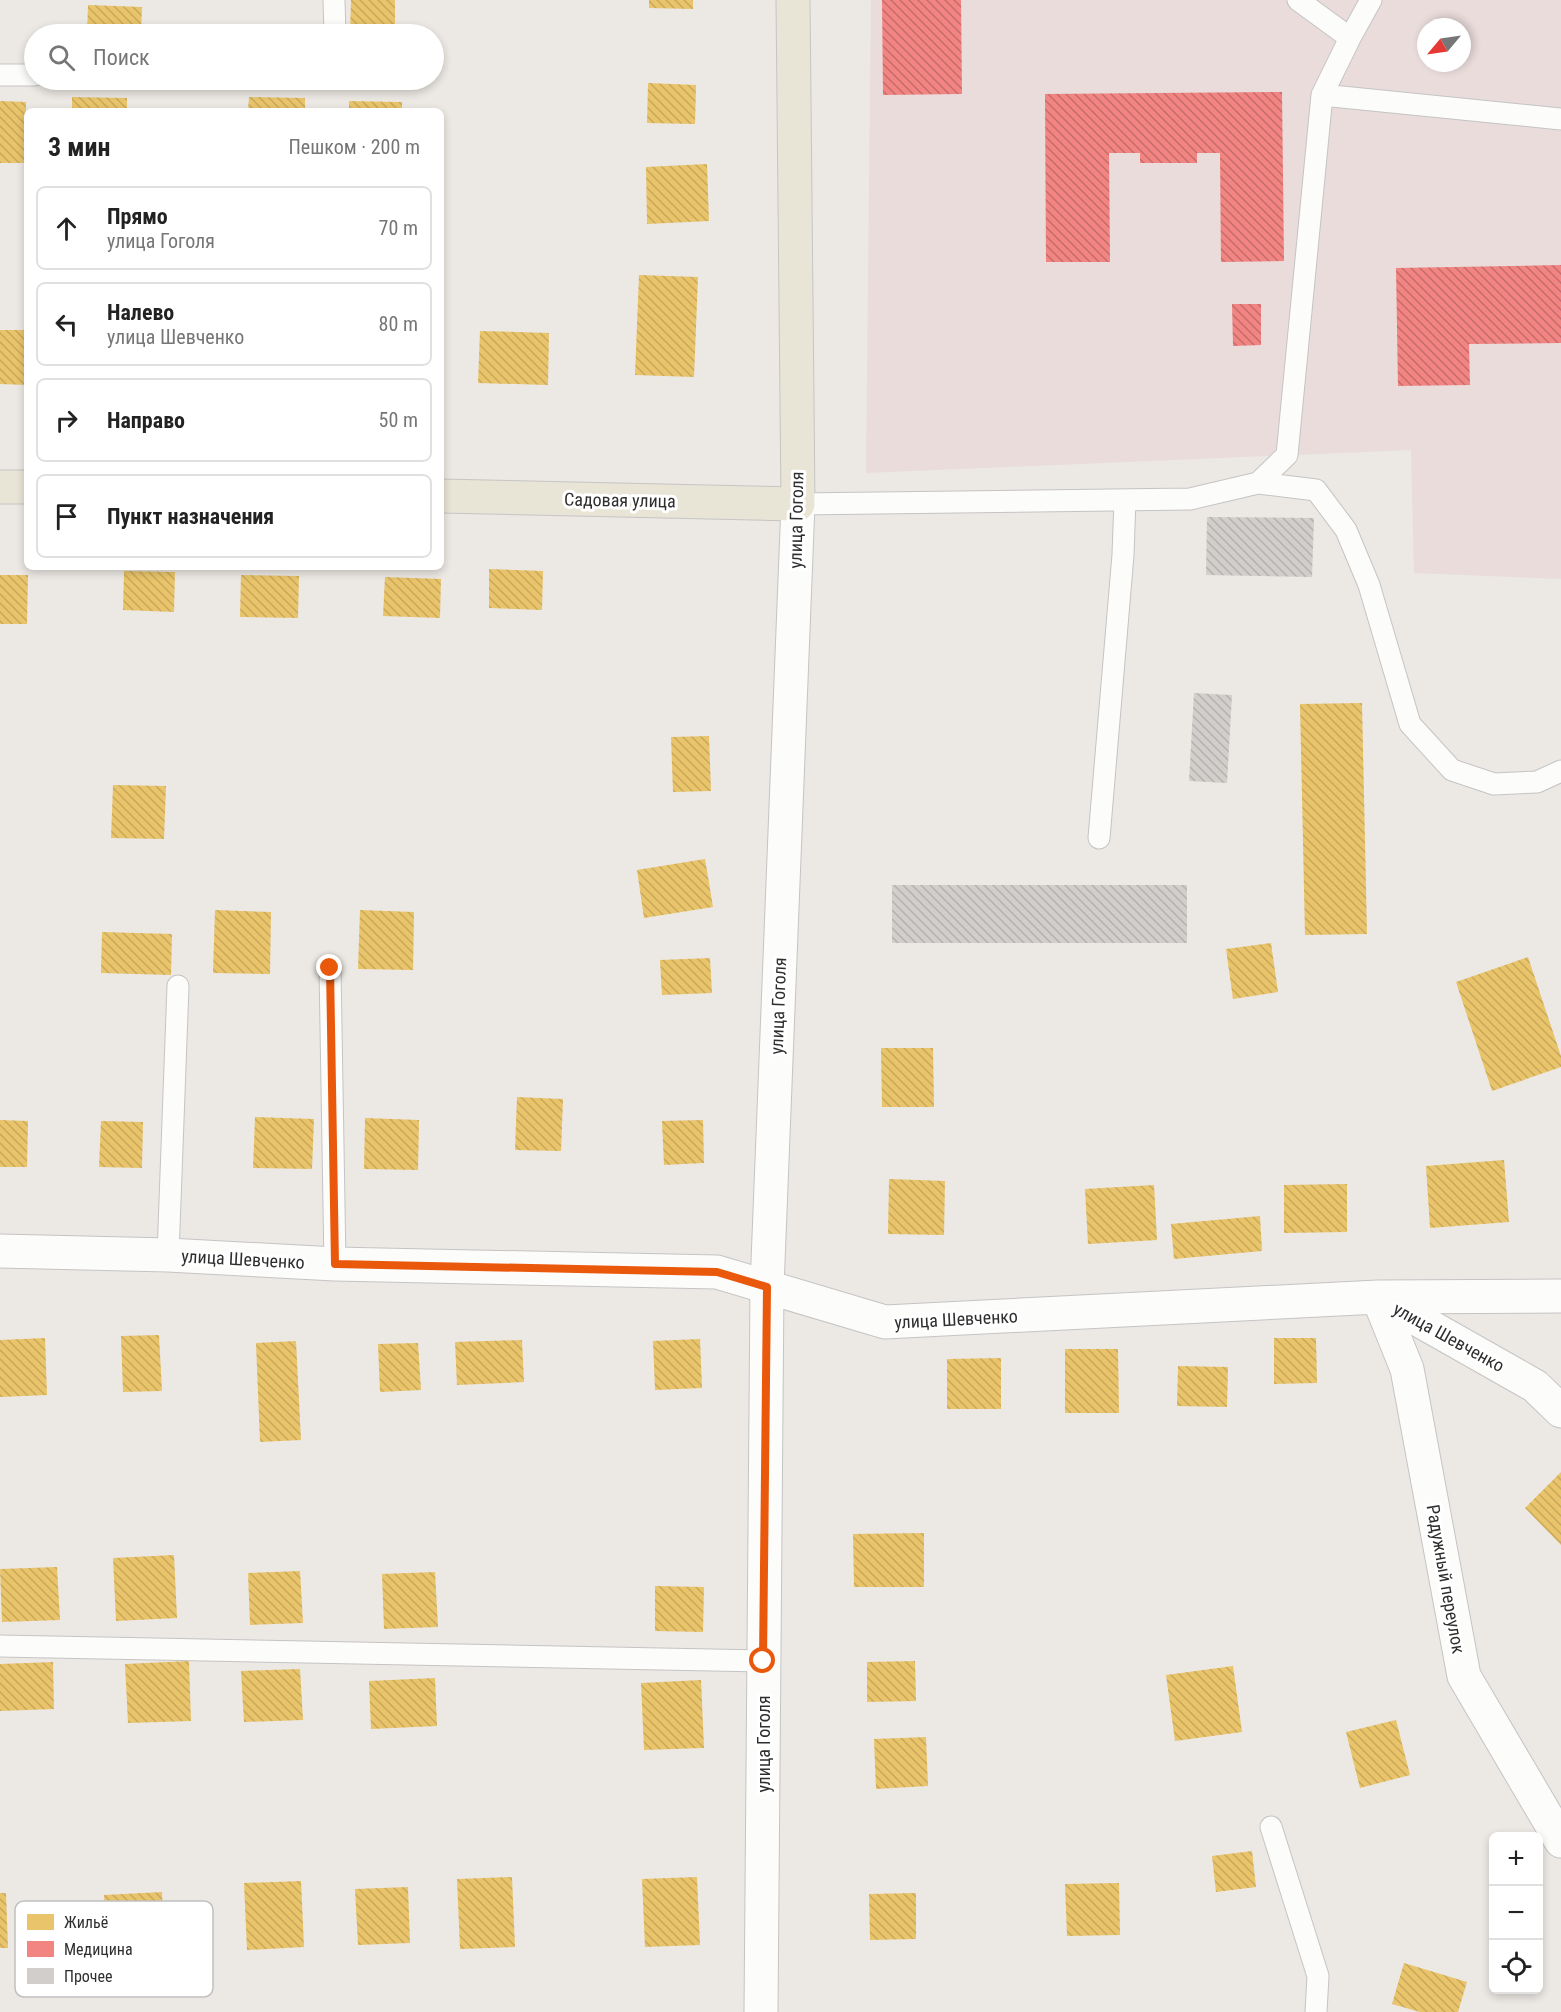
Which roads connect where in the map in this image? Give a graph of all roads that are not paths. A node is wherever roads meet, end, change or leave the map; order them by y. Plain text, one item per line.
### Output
1 (334, 0) edge
2 (793, 0) edge
3 (1298, 0) edge
4 (1371, 0) edge
5 (335, 24) edge
6 (1350, 38) junction
7 (0, 75) edge
8 (24, 75) edge
9 (1322, 95) junction
10 (1561, 119) edge
11 (1258, 483) junction
12 (0, 487) edge
13 (24, 487) edge
14 (444, 496) edge
15 (1125, 500) junction
16 (798, 504) junction
17 (1561, 771) edge
18 (1099, 838) dead end
19 (330, 968) dead end
20 (178, 986) dead end
21 (0, 1251) edge
22 (168, 1255) junction
23 (335, 1264) junction
24 (767, 1287) junction
25 (1561, 1296) edge
26 (1378, 1297) junction
27 (1561, 1411) edge
28 (0, 1647) edge
29 (763, 1661) junction
30 (1271, 1827) dead end
31 (1561, 1841) edge
32 (761, 2012) edge
33 (1316, 2012) edge

1 - 5 lane
2 - 16 main road, улица Гоголя
3 - 6 lane
4 - 6 lane
6 - 9 lane
7 - 8 lane
9 - 10 lane
9 - 11 lane
11 - 15 lane
11 - 17 lane
12 - 13 main road
14 - 16 main road, Садовая улица
15 - 16 lane
15 - 18 lane
16 - 24 street, улица Гоголя
19 - 23 lane
20 - 22 lane
21 - 22 street, улица Шевченко
22 - 23 street, улица Шевченко
23 - 24 street, улица Шевченко
24 - 26 street, улица Шевченко
24 - 29 street, улица Гоголя
25 - 26 street
26 - 27 street, улица Шевченко
26 - 31 street, Радужный переулок
28 - 29 lane
29 - 32 street, улица Гоголя
30 - 33 lane

